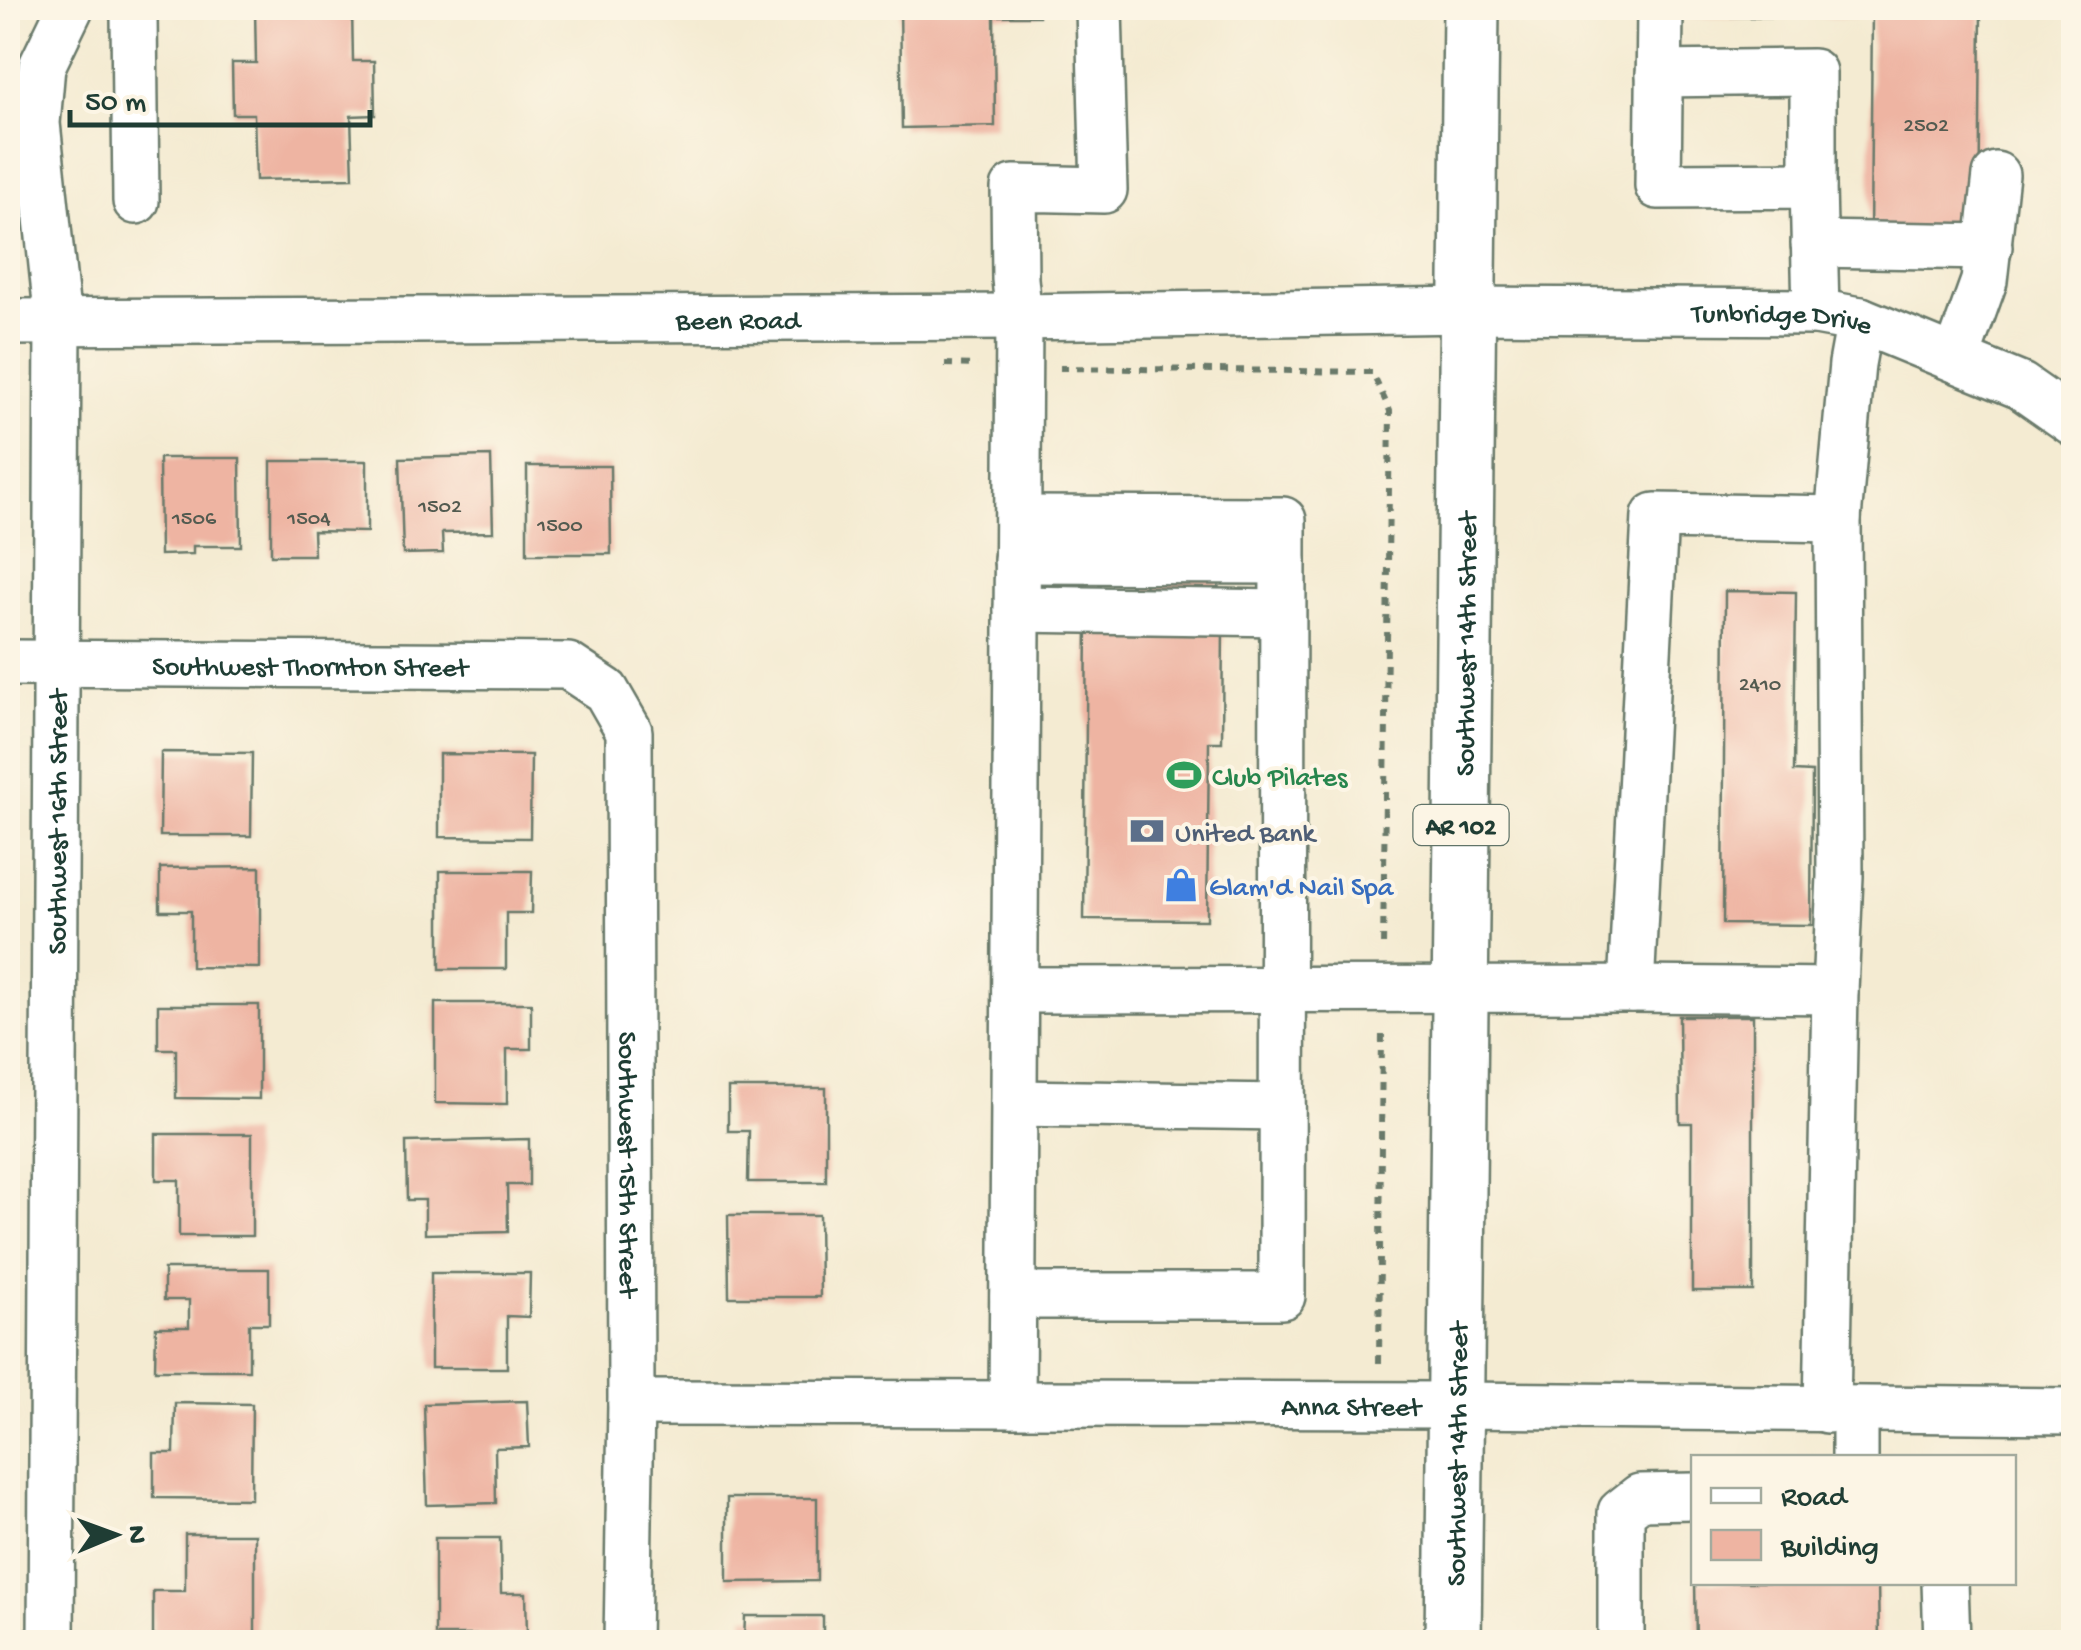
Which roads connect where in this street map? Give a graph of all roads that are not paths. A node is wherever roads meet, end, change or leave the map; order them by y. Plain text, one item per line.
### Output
1 (70, 8) edge
2 (131, 8) edge
3 (1099, 8) edge
4 (1471, 8) edge
5 (1660, 8) edge
6 (1659, 74) junction
7 (1996, 175) dead end
8 (1813, 185) junction
9 (136, 201) dead end
10 (1814, 244) junction
11 (1989, 246) junction
12 (1468, 310) junction
13 (1816, 312) junction
14 (1019, 317) junction
15 (1860, 320) junction
16 (8, 322) edge
17 (58, 322) junction
18 (1956, 360) junction
19 (2074, 423) edge
20 (1838, 519) junction
21 (1017, 568) junction
22 (1282, 587) junction
23 (8, 663) edge
24 (58, 663) junction
25 (606, 691) joint
26 (1631, 989) junction
27 (1014, 990) junction
28 (1282, 990) junction
29 (1459, 990) junction
30 (1835, 991) junction
31 (1014, 1104) junction
32 (1282, 1107) junction
33 (1013, 1296) junction
34 (631, 1404) junction
35 (1012, 1404) junction
36 (1456, 1404) junction
37 (1841, 1410) junction
38 (2074, 1412) edge
39 (1854, 1455) edge
40 (1691, 1496) edge
41 (1945, 1585) edge
42 (52, 1642) edge
43 (627, 1642) edge
44 (1453, 1642) edge
45 (1621, 1642) edge
46 (1947, 1642) edge

1 - 17 street, Southwest 16th Street
2 - 9 street
3 - 14 street
4 - 12 main road, Southwest 14th Street / AR 102
5 - 6 street
6 - 8 street
6 - 8 street
7 - 11 street
8 - 10 street
10 - 11 street
10 - 13 street
11 - 18 street
12 - 13 street, Tunbridge Drive
12 - 14 street, Been Road
12 - 29 main road, Southwest 14th Street / AR 102
13 - 15 street, Tunbridge Drive
14 - 17 street, Been Road
14 - 21 street
15 - 18 street, Tunbridge Drive
15 - 20 street
16 - 17 street, Been Road
17 - 24 street, Southwest 16th Street
18 - 19 street, Tunbridge Drive
20 - 26 street
20 - 30 street
21 - 22 street
21 - 22 street
21 - 27 street
22 - 28 street
23 - 24 street, Southwest Thornton Street
24 - 25 street, Southwest Thornton Street
24 - 42 street, Southwest 16th Street
25 - 34 street, Southwest 15th Street
26 - 29 street
26 - 30 street
27 - 28 street
27 - 31 street
28 - 29 street
28 - 32 street
29 - 36 main road, Southwest 14th Street / AR 102
30 - 37 street
31 - 32 street
31 - 33 street
32 - 33 street
33 - 35 street
34 - 35 street, Anna Street
34 - 43 street, Southwest 15th Street
35 - 36 street, Anna Street
36 - 37 street, Anna Street
36 - 44 main road, Southwest 14th Street / AR 102
37 - 38 street, Anna Street
37 - 39 street
40 - 45 street
41 - 46 street

